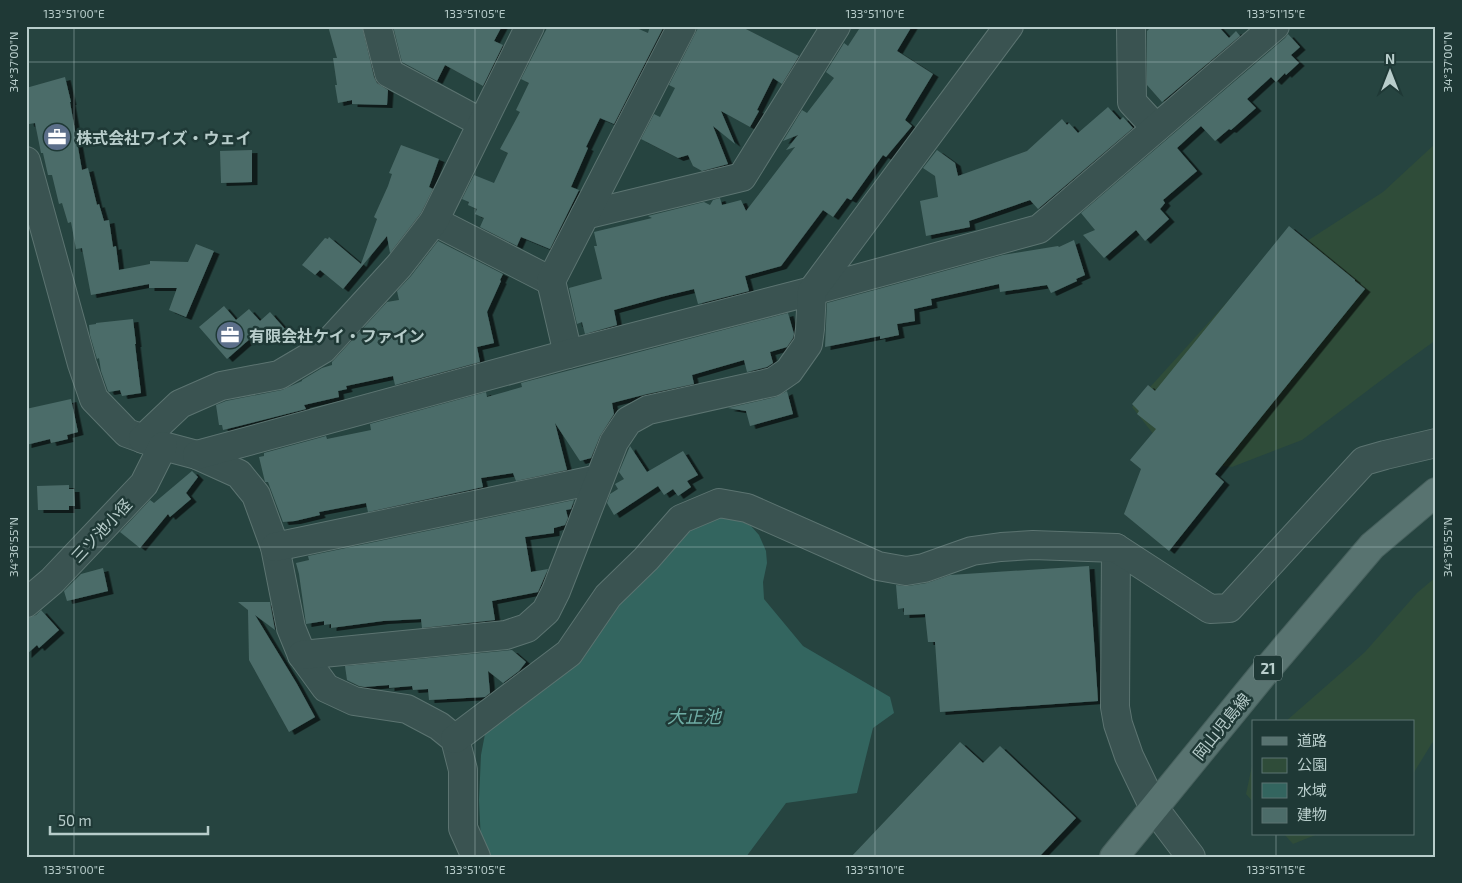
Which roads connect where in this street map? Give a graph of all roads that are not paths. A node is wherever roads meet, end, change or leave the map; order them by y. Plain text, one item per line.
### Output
1 (377, 26) edge
2 (530, 26) edge
3 (682, 26) edge
4 (836, 26) edge
5 (1010, 26) edge
6 (1131, 26) edge
7 (1275, 26) edge
8 (482, 123) junction
9 (1156, 128) junction
10 (26, 161) edge
11 (585, 215) junction
12 (434, 221) junction
13 (551, 281) junction
14 (812, 291) junction
15 (568, 354) junction
16 (153, 442) junction
17 (1436, 442) edge
18 (197, 455) junction
19 (599, 479) junction
20 (1436, 492) edge
21 (275, 547) junction
22 (1116, 548) junction
23 (26, 603) edge
24 (302, 655) junction
25 (455, 738) junction
26 (1154, 808) junction
27 (476, 857) edge
28 (1114, 857) edge
29 (1191, 857) edge

1 - 8 street
2 - 8 street
3 - 11 street
4 - 11 street
5 - 14 street
6 - 9 street
7 - 9 street
8 - 12 street
9 - 14 street
10 - 16 street
11 - 13 street
12 - 13 street
12 - 16 street
13 - 15 street
14 - 15 street
14 - 19 street
15 - 18 street
16 - 18 street
16 - 23 street, 三ツ池小径
17 - 22 street
18 - 21 street
19 - 21 street
19 - 24 street
20 - 26 main road, 岡山児島線 / 21
21 - 24 street
22 - 25 street
22 - 26 street
24 - 25 street
25 - 27 street
26 - 28 main road, 岡山児島線 / 21
26 - 29 street

